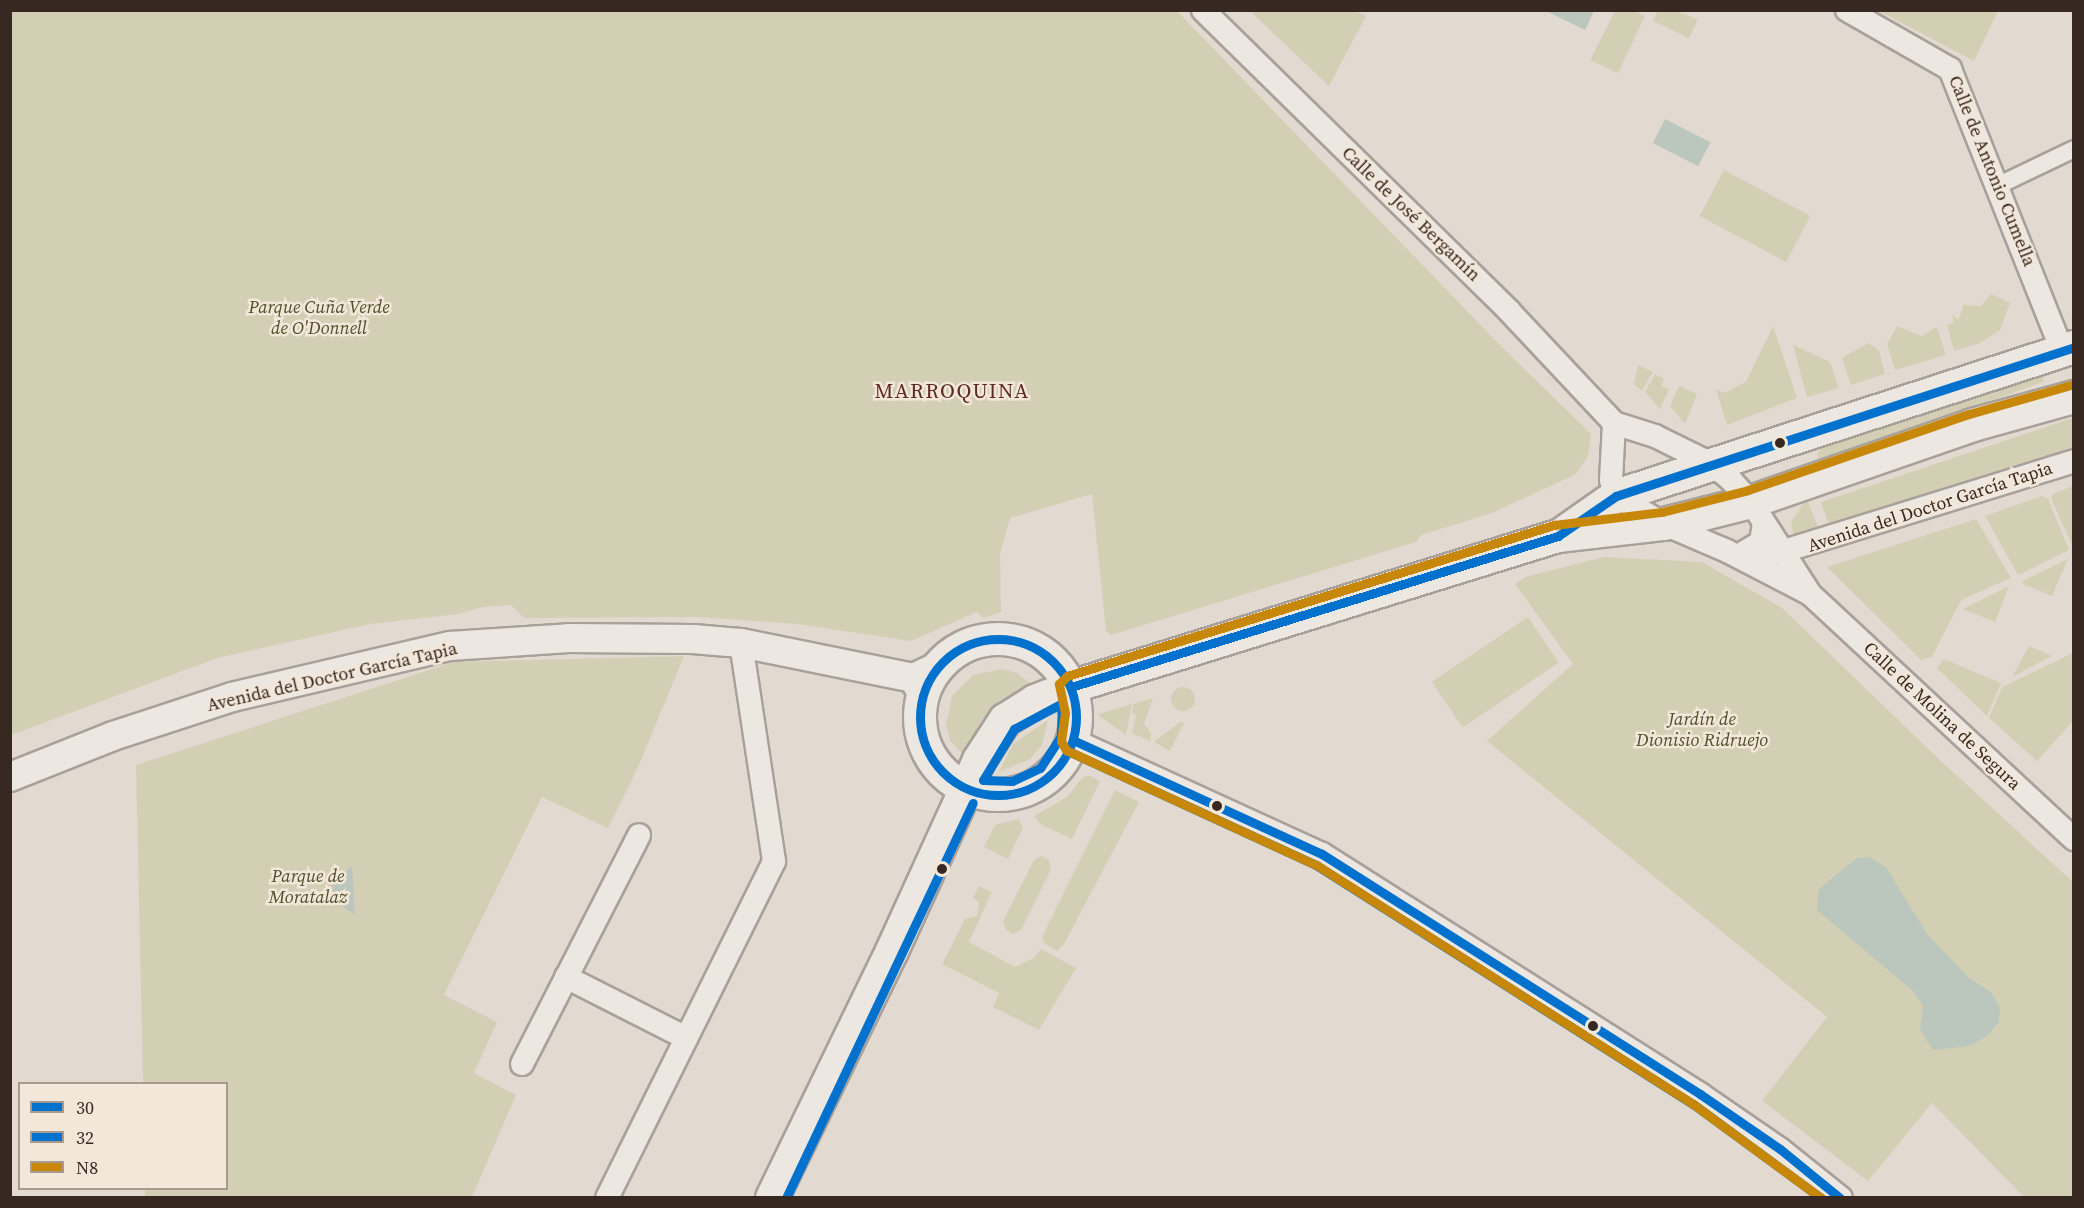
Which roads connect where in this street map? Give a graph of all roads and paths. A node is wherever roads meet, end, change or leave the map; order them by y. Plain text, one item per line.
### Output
1 (1203, 10) edge
2 (1847, 10) edge
3 (2073, 149) edge
4 (1999, 185) junction
5 (2068, 349) edge
6 (2073, 397) edge
7 (1614, 423) junction
8 (1973, 425) junction
9 (1655, 436) junction
10 (1612, 458) junction
11 (2073, 461) edge
12 (1712, 464) junction
13 (1616, 496) junction
14 (1758, 512) junction
15 (1664, 524) junction
16 (1558, 536) junction
17 (1735, 552) junction
18 (1786, 553) junction
19 (1810, 594) junction
20 (741, 643) junction
21 (925, 680) junction
22 (1071, 687) junction
23 (1073, 740) junction
24 (10, 777) edge
25 (967, 789) junction
26 (639, 835) dead end
27 (2073, 839) edge
28 (566, 977) junction
29 (686, 1038) junction
30 (522, 1064) dead end
31 (607, 1197) edge
32 (772, 1197) edge
33 (1841, 1197) edge

1 - 7 street, Calle de José Bergamín
2 - 4 street, Calle de Antonio Cumella
3 - 4 street
4 - 5 street, Calle de Antonio Cumella
5 - 8 main road
5 - 12 main road
6 - 8 main road
7 - 9 street, Calle de José Bergamín
7 - 10 street
8 - 14 main road
9 - 10 street
9 - 12 street, Calle de José Bergamín
10 - 13 street
11 - 18 street, Avenida del Doctor García Tapia
12 - 13 main road
12 - 14 street
13 - 15 street, Calle de Molina de Segura
13 - 16 main road
14 - 15 main road
14 - 17 street
14 - 18 street, Calle de Molina de Segura
15 - 16 main road
15 - 17 street, Calle de Molina de Segura
16 - 22 main road
17 - 18 street, Calle de Molina de Segura
17 - 19 street, Calle de Molina de Segura
18 - 19 street, Calle de Molina de Segura
19 - 27 street, Calle de Molina de Segura
20 - 21 street, Avenida del Doctor García Tapia
20 - 24 street, Avenida del Doctor García Tapia
20 - 29 street
21 - 22 main road
21 - 25 main road
22 - 23 main road
22 - 25 main road
23 - 25 main road
23 - 33 street
25 - 32 main road
26 - 28 street
28 - 29 street
28 - 30 street
29 - 31 street

